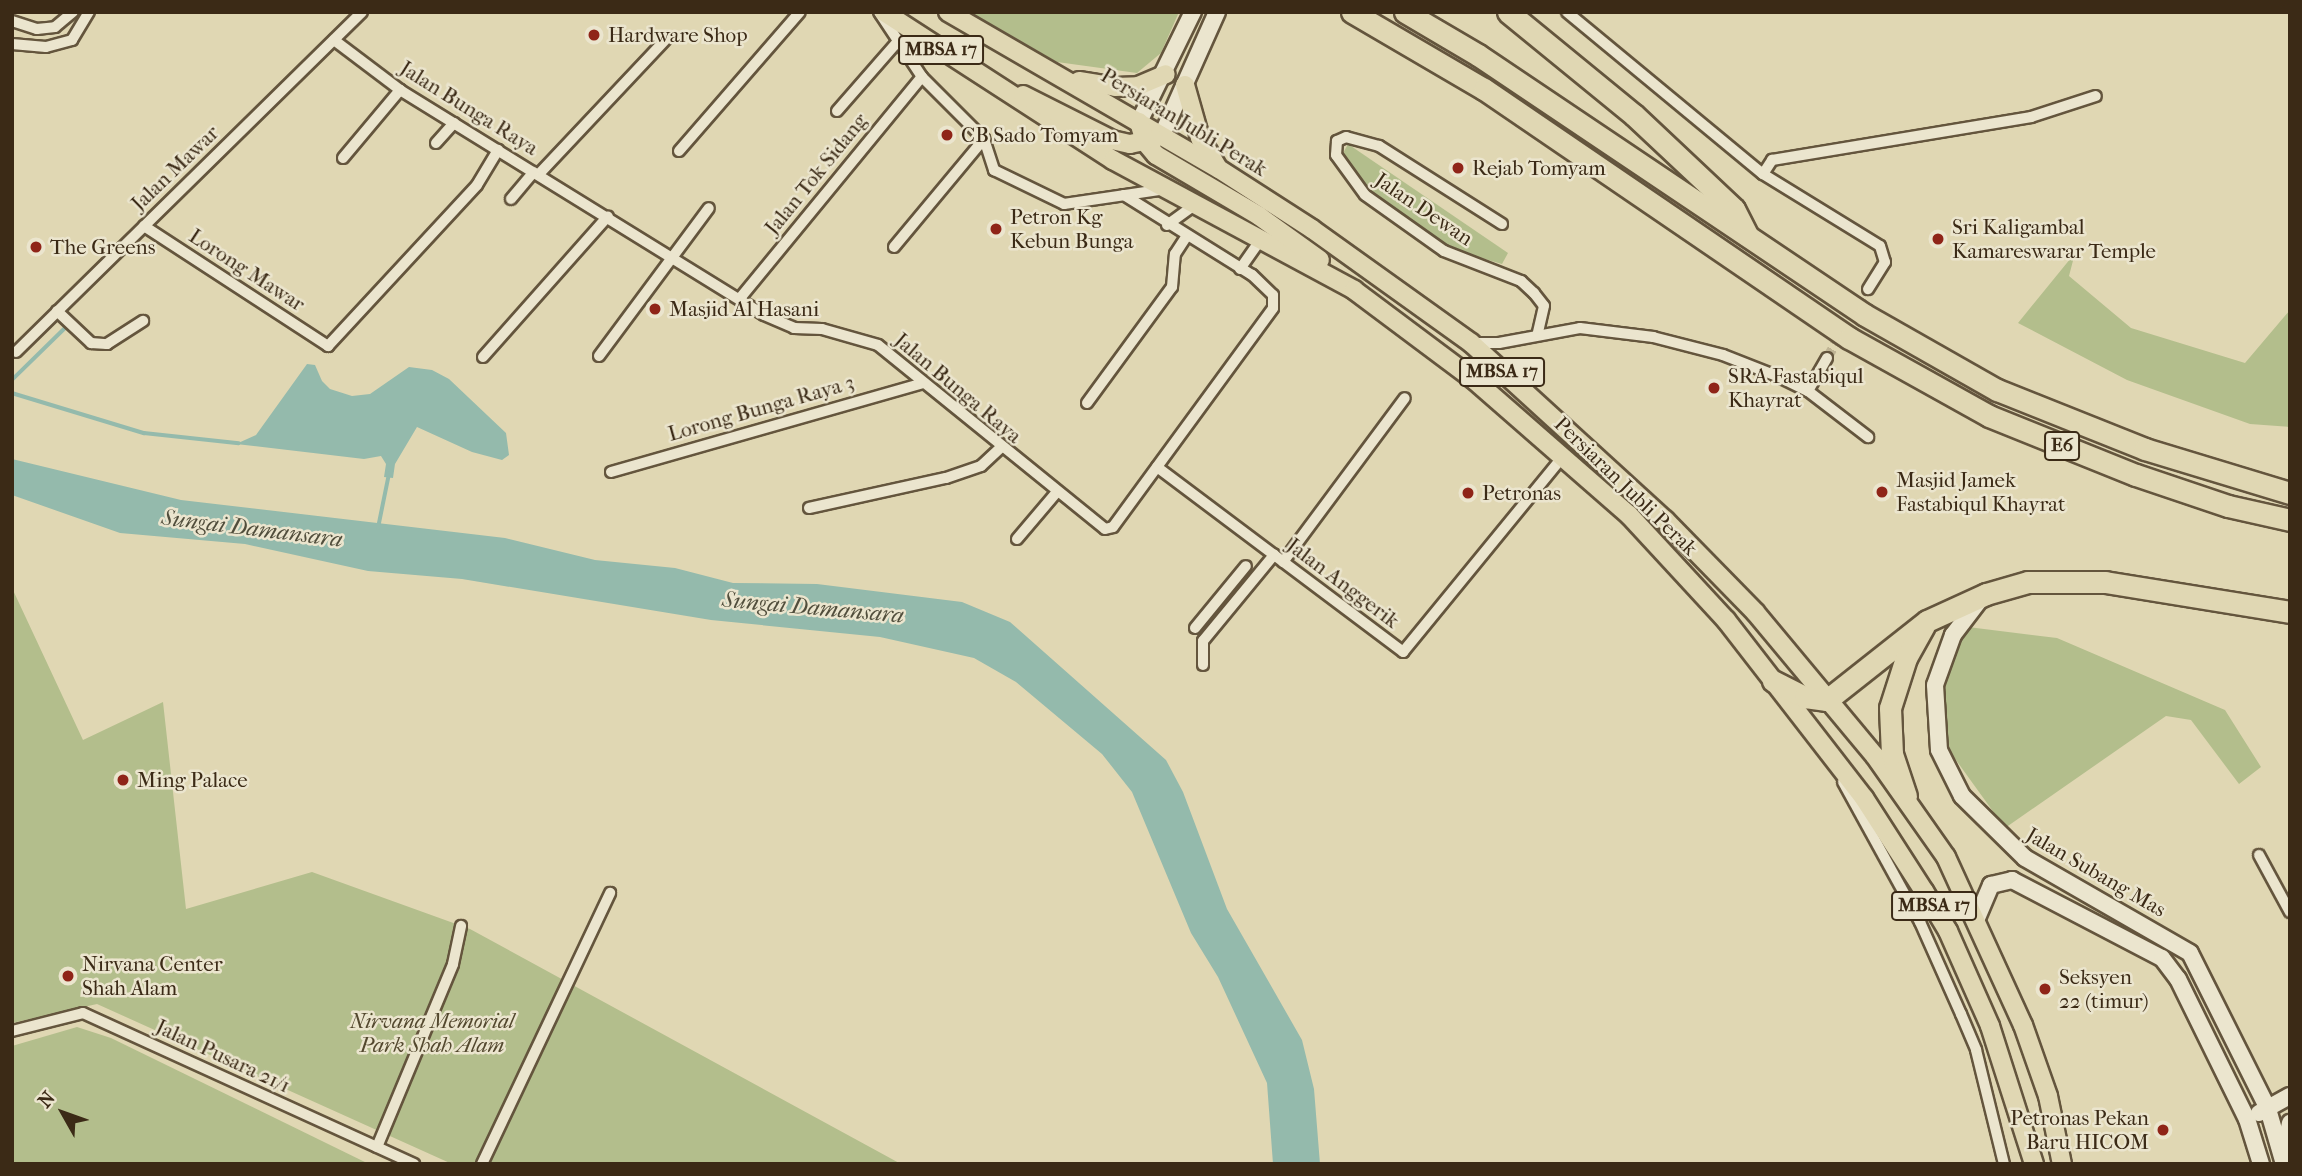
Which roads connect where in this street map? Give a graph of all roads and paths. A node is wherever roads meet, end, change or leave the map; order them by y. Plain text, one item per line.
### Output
1 (73, 12) edge
2 (89, 12) edge
3 (362, 12) edge
4 (800, 12) edge
5 (881, 12) edge
6 (948, 12) edge
7 (1193, 12) edge
8 (1217, 12) edge
9 (1352, 12) edge
10 (1405, 12) edge
11 (1508, 12) edge
12 (1567, 12) edge
13 (12, 21) edge
14 (668, 37) dead end
15 (334, 40) junction
16 (898, 41) junction
17 (12, 44) edge
18 (1166, 74) junction
19 (922, 77) junction
20 (1069, 79) junction
21 (1185, 85) junction
22 (999, 88) junction
23 (400, 90) junction
24 (2096, 96) dead end
25 (836, 111) dead end
26 (1139, 122) junction
27 (454, 123) junction
28 (1162, 135) junction
29 (984, 139) junction
30 (1145, 142) junction
31 (436, 143) dead end
32 (498, 150) junction
33 (679, 151) dead end
34 (343, 158) dead end
35 (1219, 169) junction
36 (537, 173) junction
37 (1763, 174) junction
38 (1169, 189) junction
39 (1124, 195) junction
40 (511, 199) dead end
41 (1197, 203) junction
42 (709, 208) dead end
43 (608, 216) junction
44 (1503, 224) dead end
45 (1167, 225) junction
46 (144, 226) junction
47 (1186, 237) junction
48 (1262, 237) junction
49 (1749, 238) junction
50 (894, 247) dead end
51 (674, 256) junction
52 (1240, 268) junction
53 (1868, 289) tunnel mouth
54 (1354, 290) junction
55 (741, 297) junction
56 (57, 311) junction
57 (142, 321) dead end
58 (1538, 333) junction
59 (1471, 343) junction
60 (16, 352) dead end
61 (599, 356) dead end
62 (483, 357) dead end
63 (1827, 358) tunnel mouth
64 (923, 383) junction
65 (1808, 391) junction
66 (1405, 398) dead end
67 (1087, 402) dead end
68 (1868, 437) dead end
69 (1000, 448) junction
70 (1564, 455) junction
71 (1157, 467) junction
72 (611, 472) dead end
73 (1056, 493) junction
74 (2290, 493) edge
75 (809, 508) dead end
76 (2290, 520) edge
77 (1017, 538) dead end
78 (1278, 559) junction
79 (1246, 566) dead end
80 (1232, 583) junction
81 (1243, 593) junction
82 (1986, 594) junction
83 (2290, 612) edge
84 (1927, 621) junction
85 (1195, 628) dead end
86 (1203, 665) dead end
87 (1773, 681) junction
88 (1827, 699) junction
89 (1823, 745) junction
90 (1906, 796) junction
91 (2259, 855) dead end
92 (610, 893) dead end
93 (2290, 912) edge
94 (1977, 918) junction
95 (461, 926) dead end
96 (12, 1031) edge
97 (2236, 1048) junction
98 (2227, 1077) junction
99 (2290, 1096) edge
100 (2268, 1109) junction
101 (2247, 1119) junction
102 (2290, 1124) edge
103 (377, 1147) junction
104 (2283, 1161) edge
105 (414, 1164) edge
106 (482, 1164) edge
107 (2004, 1164) edge
108 (2034, 1164) edge
109 (2062, 1164) edge
110 (2261, 1164) edge

1 - 13 street
2 - 17 street
3 - 15 street, Jalan Mawar
4 - 33 street
5 - 16 street
5 - 22 main road, Persiaran Jubli Perak / MBSA 17
6 - 20 main road, Persiaran Jubli Perak / MBSA 17
7 - 18 street
8 - 21 street
9 - 76 highway, E6
10 - 49 highway, E6
11 - 49 highway
12 - 37 street
14 - 36 street
15 - 23 street, Jalan Bunga Raya
15 - 46 street, Jalan Mawar
16 - 19 street
16 - 25 street
18 - 20 main road
18 - 26 street
19 - 29 street
19 - 55 street, Jalan Tok Sidang
20 - 26 main road, Persiaran Jubli Perak / MBSA 17
21 - 28 street
21 - 35 main road
22 - 30 main road
22 - 38 main road, Persiaran Jubli Perak / MBSA 17
23 - 27 street, Jalan Bunga Raya
23 - 34 street
24 - 37 street
26 - 28 main road, Persiaran Jubli Perak / MBSA 17
26 - 30 main road
27 - 31 street
27 - 32 street, Jalan Bunga Raya
28 - 30 main road
28 - 35 main road, Persiaran Jubli Perak / MBSA 17
29 - 39 street
29 - 50 street
30 - 54 main road
32 - 36 street, Jalan Bunga Raya
32 - 46 street, Lorong Mawar
35 - 59 main road, Persiaran Jubli Perak / MBSA 17
36 - 40 street
36 - 43 street, Jalan Bunga Raya
37 - 53 street
38 - 39 street
38 - 41 main road, Persiaran Jubli Perak / MBSA 17
39 - 45 street, Jalan Bunga Raya
41 - 45 street
41 - 48 main road, Persiaran Jubli Perak / MBSA 17
42 - 51 street
43 - 51 street, Jalan Bunga Raya
43 - 62 street
44 - 58 street, Jalan Dewan
45 - 47 street, Jalan Bunga Raya
46 - 56 street, Jalan Mawar
47 - 52 street, Jalan Bunga Raya
47 - 67 street
48 - 52 street
48 - 54 main road, Persiaran Jubli Perak / MBSA 17
49 - 74 highway, E6
51 - 55 street, Jalan Bunga Raya
51 - 61 street
52 - 71 street, Jalan Bunga Raya
54 - 70 main road, Persiaran Jubli Perak / MBSA 17
55 - 64 street, Jalan Bunga Raya
56 - 57 street
56 - 60 street, Jalan Mawar
58 - 59 street
58 - 65 street
59 - 88 main road, Persiaran Jubli Perak / MBSA 17
63 - 65 street
64 - 69 street, Jalan Bunga Raya
64 - 72 street, Lorong Bunga Raya 3
65 - 68 street
66 - 78 street
69 - 73 street, Jalan Bunga Raya
69 - 75 street
70 - 78 street, Jalan Anggerik
70 - 87 main road, Persiaran Jubli Perak / MBSA 17
71 - 73 street, Jalan Bunga Raya
71 - 78 street, Jalan Anggerik
73 - 77 street
78 - 81 street
79 - 80 street
80 - 81 street
80 - 85 street
81 - 86 street
82 - 83 highway
82 - 84 highway
82 - 97 street, Jalan Subang Mas
84 - 88 highway
84 - 90 highway
87 - 88 highway
87 - 89 main road, Persiaran Jubli Perak / MBSA 17
88 - 90 main road, Persiaran Jubli Perak / MBSA 17
89 - 107 street
89 - 108 main road, Persiaran Jubli Perak / MBSA 17
90 - 94 main road, Persiaran Jubli Perak / MBSA 17
91 - 93 street
92 - 106 street
94 - 98 street, Jalan Subang Mas
94 - 109 main road, Persiaran Jubli Perak / MBSA 17
95 - 103 street
96 - 103 street, Jalan Pusara 21/1
97 - 98 street
97 - 100 street, Jalan Subang Mas
98 - 101 street, Jalan Subang Mas
99 - 100 street
100 - 101 street
100 - 104 street, Jalan Subang Mas
101 - 110 street, Jalan Subang Mas
102 - 104 street
103 - 105 street, Jalan Pusara 21/1

